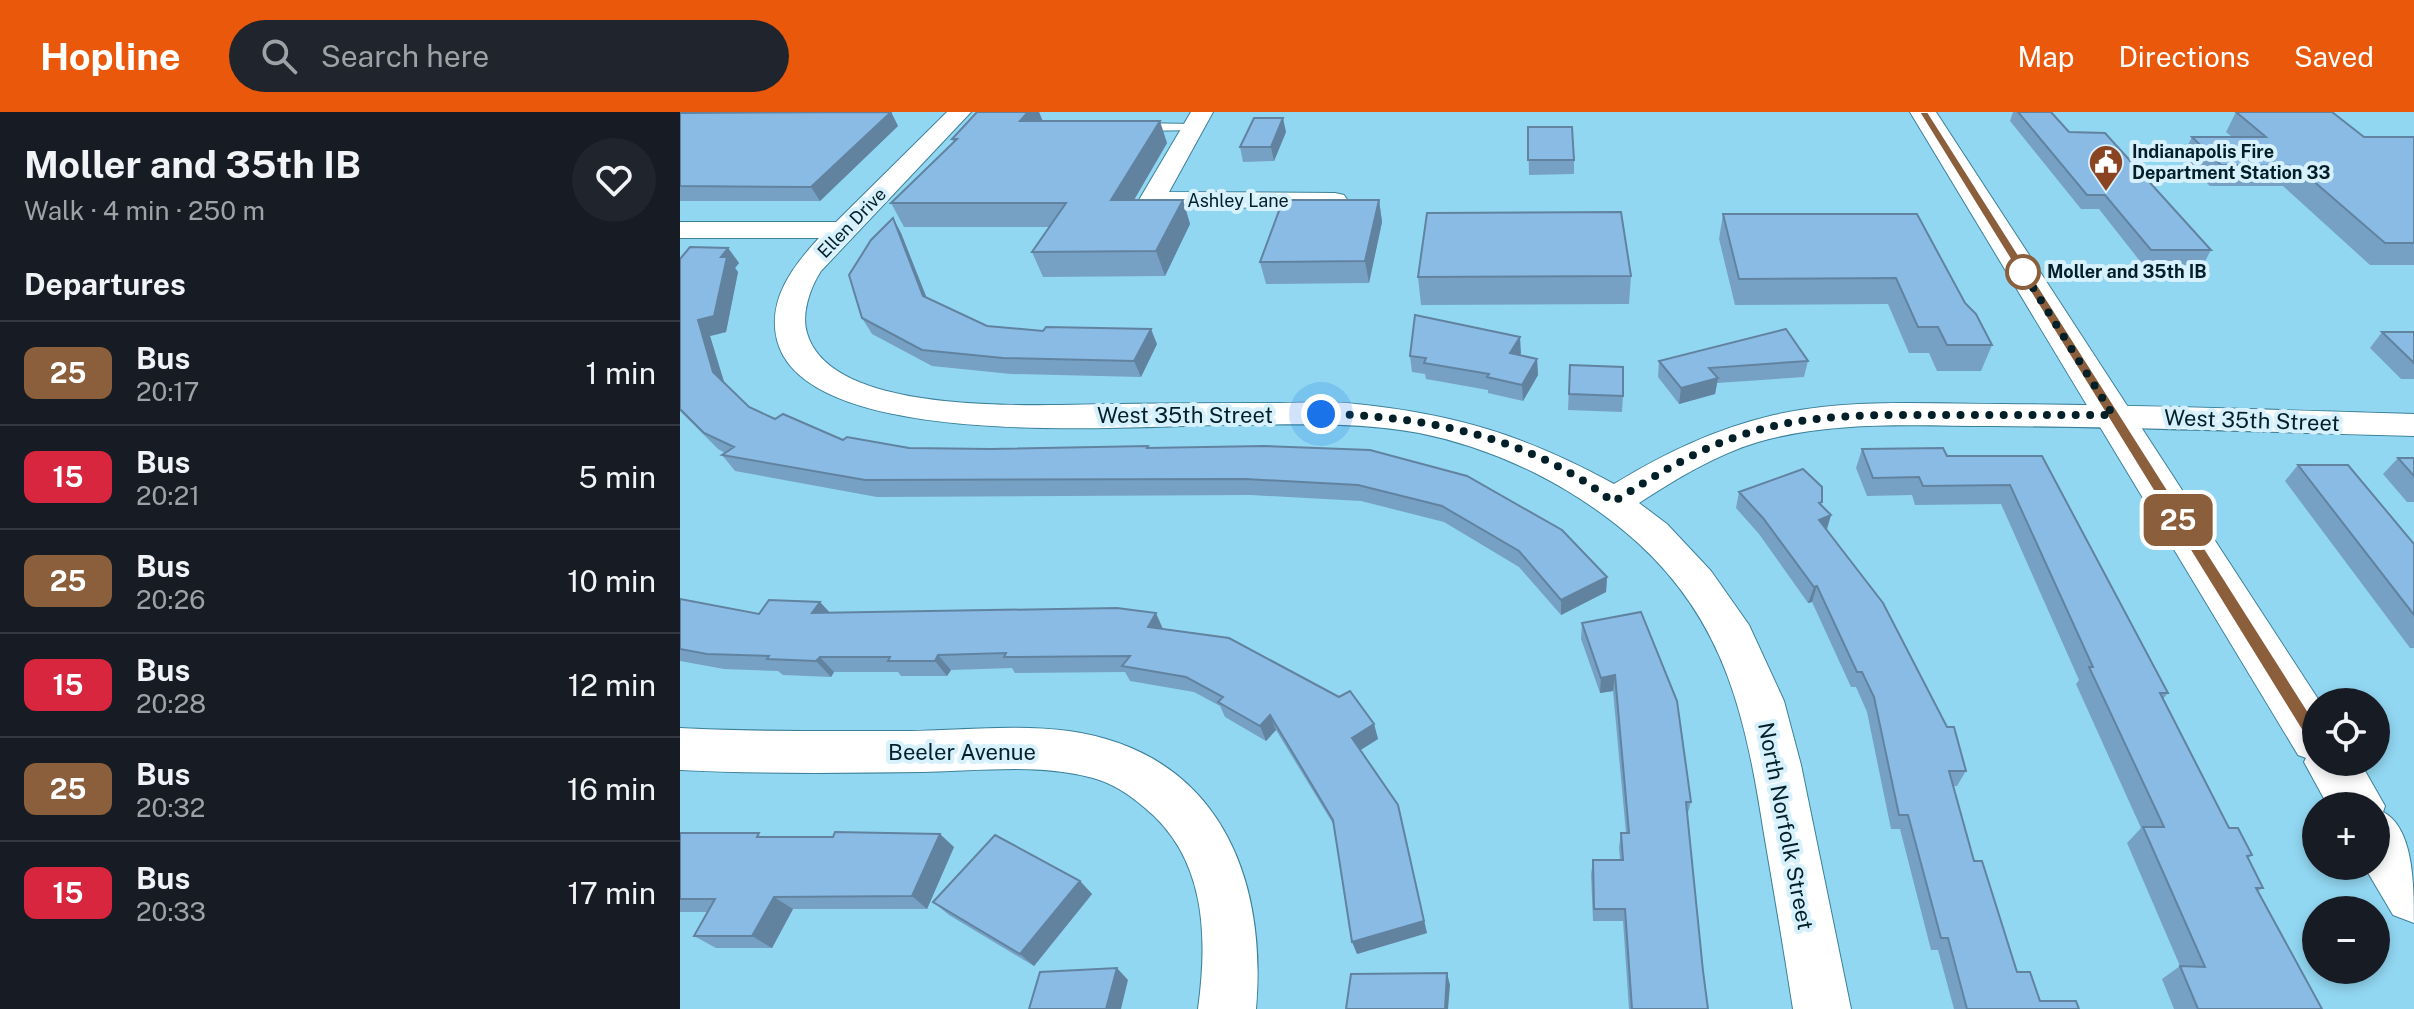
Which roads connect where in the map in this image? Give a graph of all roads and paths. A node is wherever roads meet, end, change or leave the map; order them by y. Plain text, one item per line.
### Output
1 (960, 112) edge
2 (1923, 112) edge
3 (1197, 120) edge
4 (1116, 127) edge
5 (1363, 201) edge
6 (680, 230) edge
7 (843, 230) junction
8 (800, 354) joint
9 (2113, 415) junction
10 (2414, 425) edge
11 (1613, 502) junction
12 (2302, 717) edge
13 (680, 749) edge
14 (2390, 857) edge
15 (2414, 895) edge
16 (1227, 1009) edge
17 (1822, 1009) edge

1 - 7 street, Ellen Drive
2 - 9 main road
3 - 4 lane
3 - 5 street, Ashley Lane
6 - 7 street
7 - 8 street, Ellen Drive
8 - 11 street, West 35th Street
9 - 10 street, West 35th Street
9 - 11 street, West 35th Street
9 - 12 main road
11 - 17 street, North Norfolk Street
13 - 16 street, Beeler Avenue
14 - 15 main road

